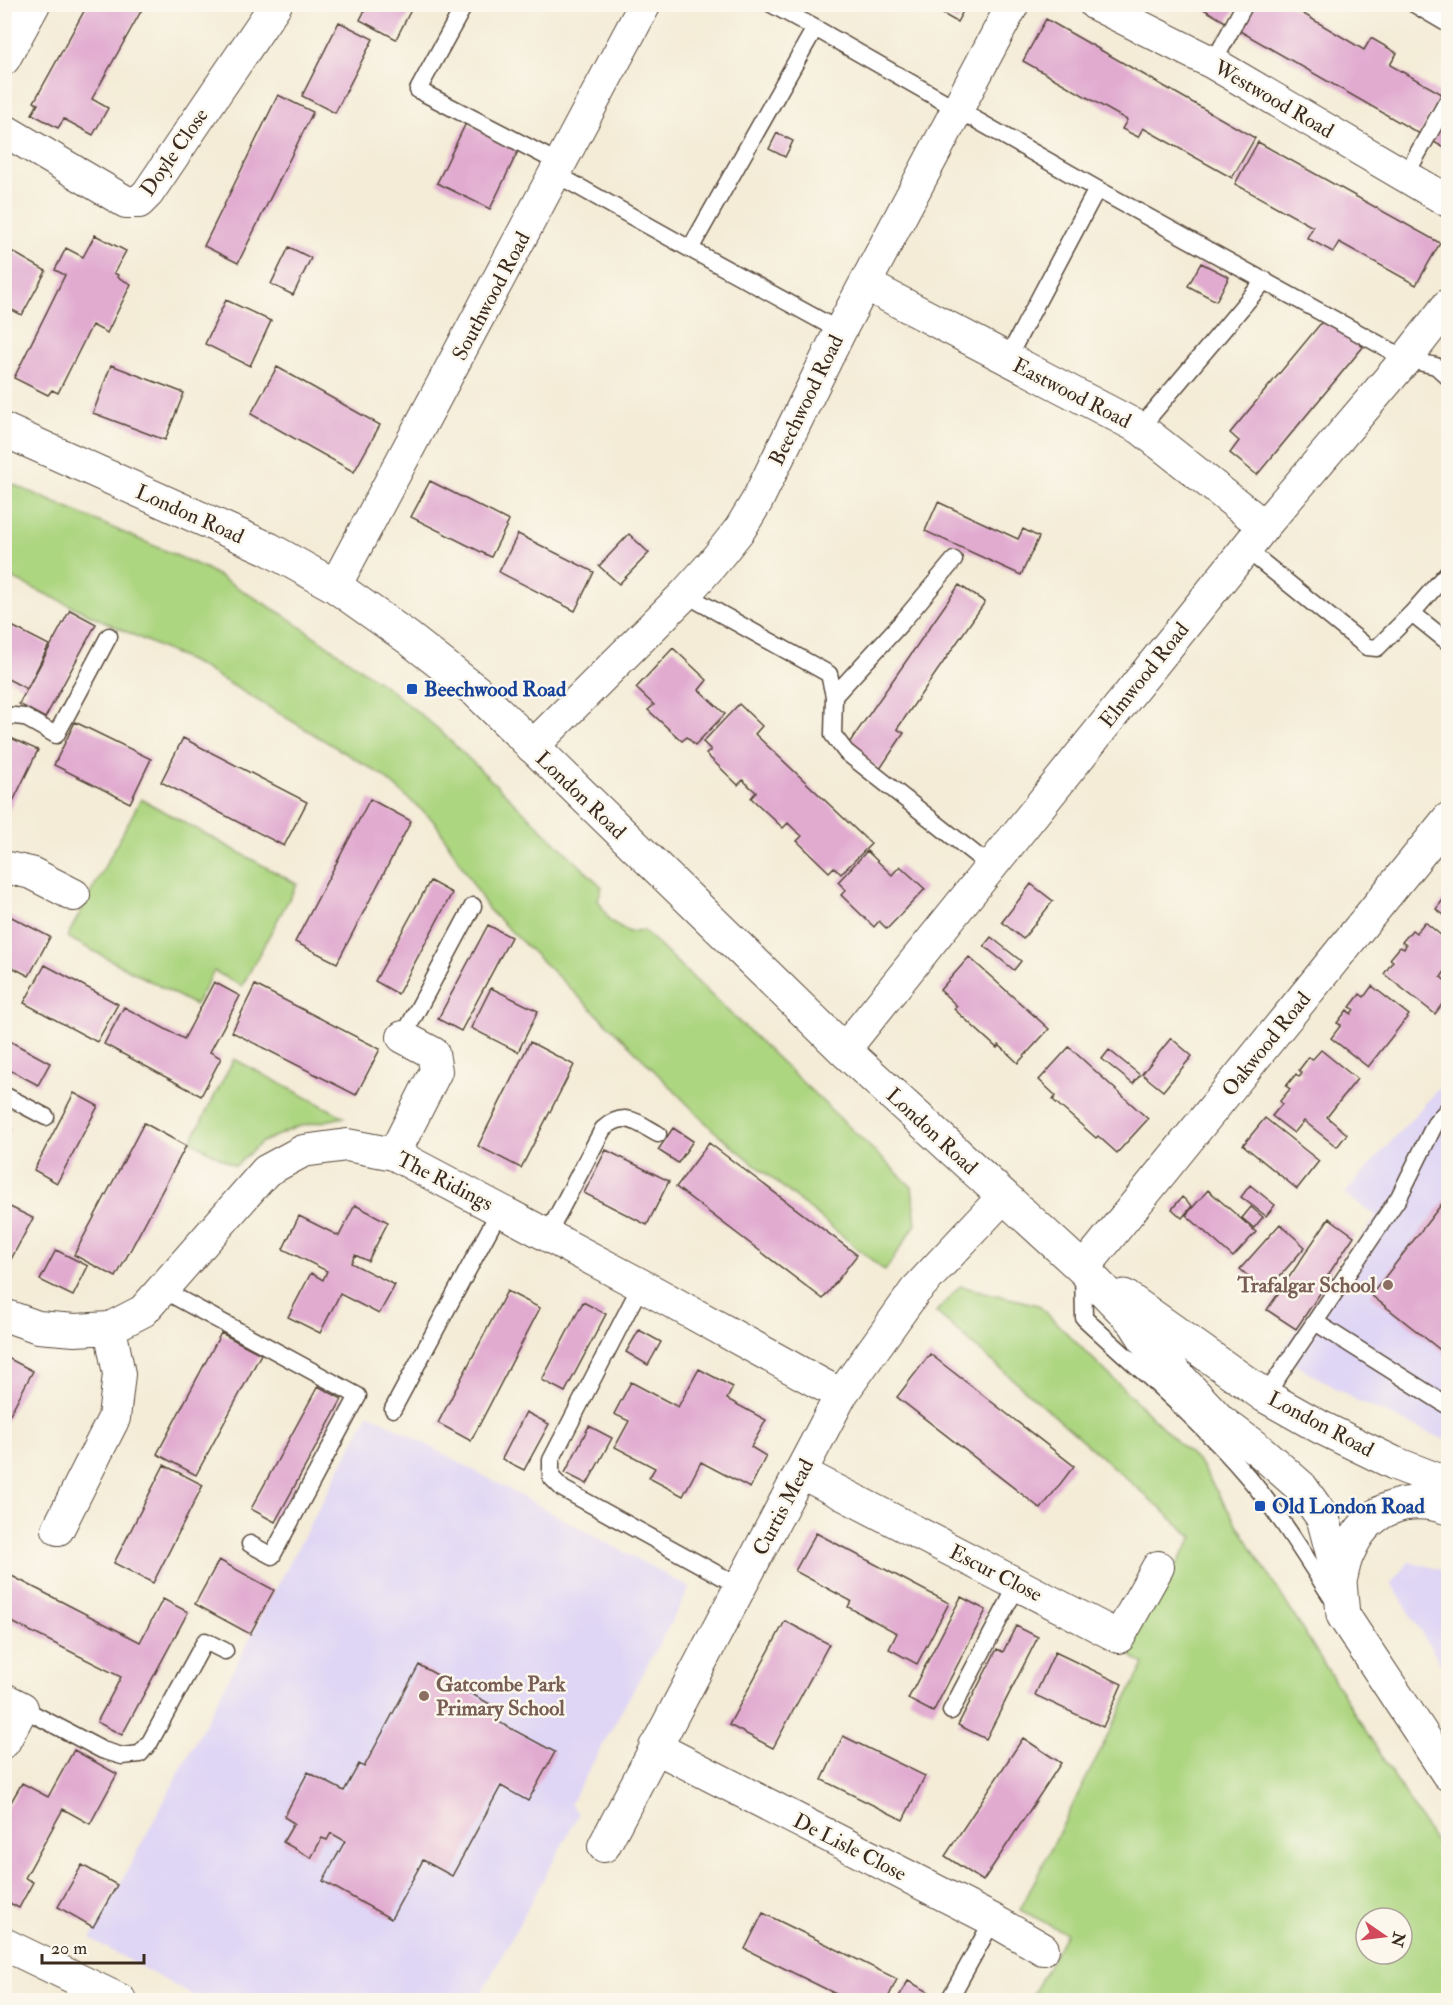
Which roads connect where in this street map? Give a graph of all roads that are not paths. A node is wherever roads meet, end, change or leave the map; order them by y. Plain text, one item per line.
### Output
1 (34, 4) edge
2 (276, 4) edge
3 (465, 4) edge
4 (645, 4) edge
5 (771, 4) edge
6 (1013, 4) edge
7 (1095, 4) edge
8 (1245, 4) edge
9 (1414, 4) edge
10 (1449, 24) edge
11 (815, 28) junction
12 (4, 59) edge
13 (1213, 63) junction
14 (1449, 100) edge
15 (958, 109) junction
16 (4, 130) edge
17 (558, 169) junction
18 (1405, 176) junction
19 (1097, 189) junction
20 (1449, 201) edge
21 (690, 249) junction
22 (1265, 280) junction
23 (865, 284) junction
24 (1449, 304) edge
25 (840, 331) junction
26 (1006, 359) junction
27 (1406, 359) junction
28 (1449, 377) edge
29 (1140, 428) junction
30 (4, 430) edge
31 (1255, 537) junction
32 (954, 560) dead end
33 (1449, 572) edge
34 (335, 586) junction
35 (685, 594) junction
36 (1412, 613) junction
37 (109, 636) dead end
38 (1449, 642) edge
39 (834, 696) junction
40 (4, 715) edge
41 (532, 747) junction
42 (1449, 819) edge
43 (990, 866) junction
44 (4, 867) edge
45 (74, 895) dead end
46 (473, 906) dead end
47 (403, 1037) joint
48 (844, 1050) junction
49 (4, 1095) edge
50 (1449, 1108) edge
51 (46, 1117) dead end
52 (658, 1134) dead end
53 (394, 1154) junction
54 (1003, 1197) junction
55 (500, 1210) junction
56 (547, 1235) junction
57 (1083, 1269) junction
58 (641, 1285) junction
59 (163, 1290) junction
60 (4, 1315) edge
61 (1315, 1322) junction
62 (110, 1328) junction
63 (841, 1395) junction
64 (1265, 1396) junction
65 (1449, 1406) edge
66 (393, 1409) dead end
67 (802, 1473) junction
68 (1449, 1484) edge
69 (1449, 1508) edge
70 (58, 1528) dead end
71 (250, 1544) dead end
72 (1158, 1567) dead end
73 (1340, 1582) junction
74 (1018, 1584) junction
75 (741, 1587) junction
76 (1343, 1615) junction
77 (225, 1651) dead end
78 (13, 1704) edge
79 (951, 1711) dead end
80 (4, 1742) edge
81 (655, 1747) junction
82 (1449, 1774) edge
83 (604, 1846) dead end
84 (993, 1920) junction
85 (4, 1944) edge
86 (1043, 1949) dead end
87 (120, 2001) edge
88 (949, 2001) edge

1 - 12 street
2 - 16 street, Doyle Close
3 - 17 lane
4 - 17 street, Southwood Road
5 - 11 lane
6 - 15 street, Beechwood Road
7 - 13 street, Westwood Road
8 - 13 lane
9 - 10 lane
11 - 15 lane
11 - 21 lane
13 - 18 street, Westwood Road
14 - 18 lane
15 - 19 lane
15 - 23 street, Beechwood Road
17 - 21 lane
17 - 34 street, Southwood Road
18 - 20 street, Westwood Road
19 - 22 lane
19 - 26 lane
21 - 25 lane
22 - 27 lane
22 - 29 lane
23 - 25 street, Beechwood Road
23 - 26 street, Eastwood Road
24 - 27 street, Elmwood Road
25 - 35 street, Beechwood Road
26 - 29 street, Eastwood Road
27 - 28 lane
27 - 31 street, Elmwood Road
29 - 31 street, Eastwood Road
30 - 34 main road, London Road
31 - 36 lane
31 - 43 street, Elmwood Road
32 - 39 lane
33 - 36 lane
34 - 41 main road, London Road
35 - 39 lane
35 - 41 street, Beechwood Road
36 - 38 lane
37 - 40 lane
39 - 43 lane
41 - 48 main road, London Road
42 - 57 street, Oakwood Road
43 - 48 street, Elmwood Road
44 - 45 street
46 - 47 lane
47 - 53 street
48 - 54 main road, London Road
49 - 51 lane
50 - 61 lane
52 - 56 lane
53 - 55 street, The Ridings
53 - 59 street, The Ridings
54 - 57 main road, London Road
54 - 63 street, Curtis Mead
55 - 56 street, The Ridings
55 - 66 lane
56 - 58 street, The Ridings
57 - 64 main road, London Road
57 - 73 main road, London Road
57 - 76 lane
58 - 63 street, The Ridings
58 - 75 lane
59 - 62 street, The Ridings
59 - 71 lane
60 - 62 street, The Ridings
61 - 64 lane
61 - 65 lane
62 - 70 street
63 - 67 street, Curtis Mead
64 - 68 main road, London Road
67 - 74 street, Escur Close
67 - 75 street, Curtis Mead
69 - 73 main road
72 - 74 street, Escur Close
73 - 76 main road
74 - 79 lane
75 - 81 street, Curtis Mead
76 - 82 main road
77 - 78 lane
78 - 80 street
81 - 83 street, Curtis Mead
81 - 84 street, De Lisle Close
84 - 86 street, De Lisle Close
84 - 88 lane
85 - 87 street

